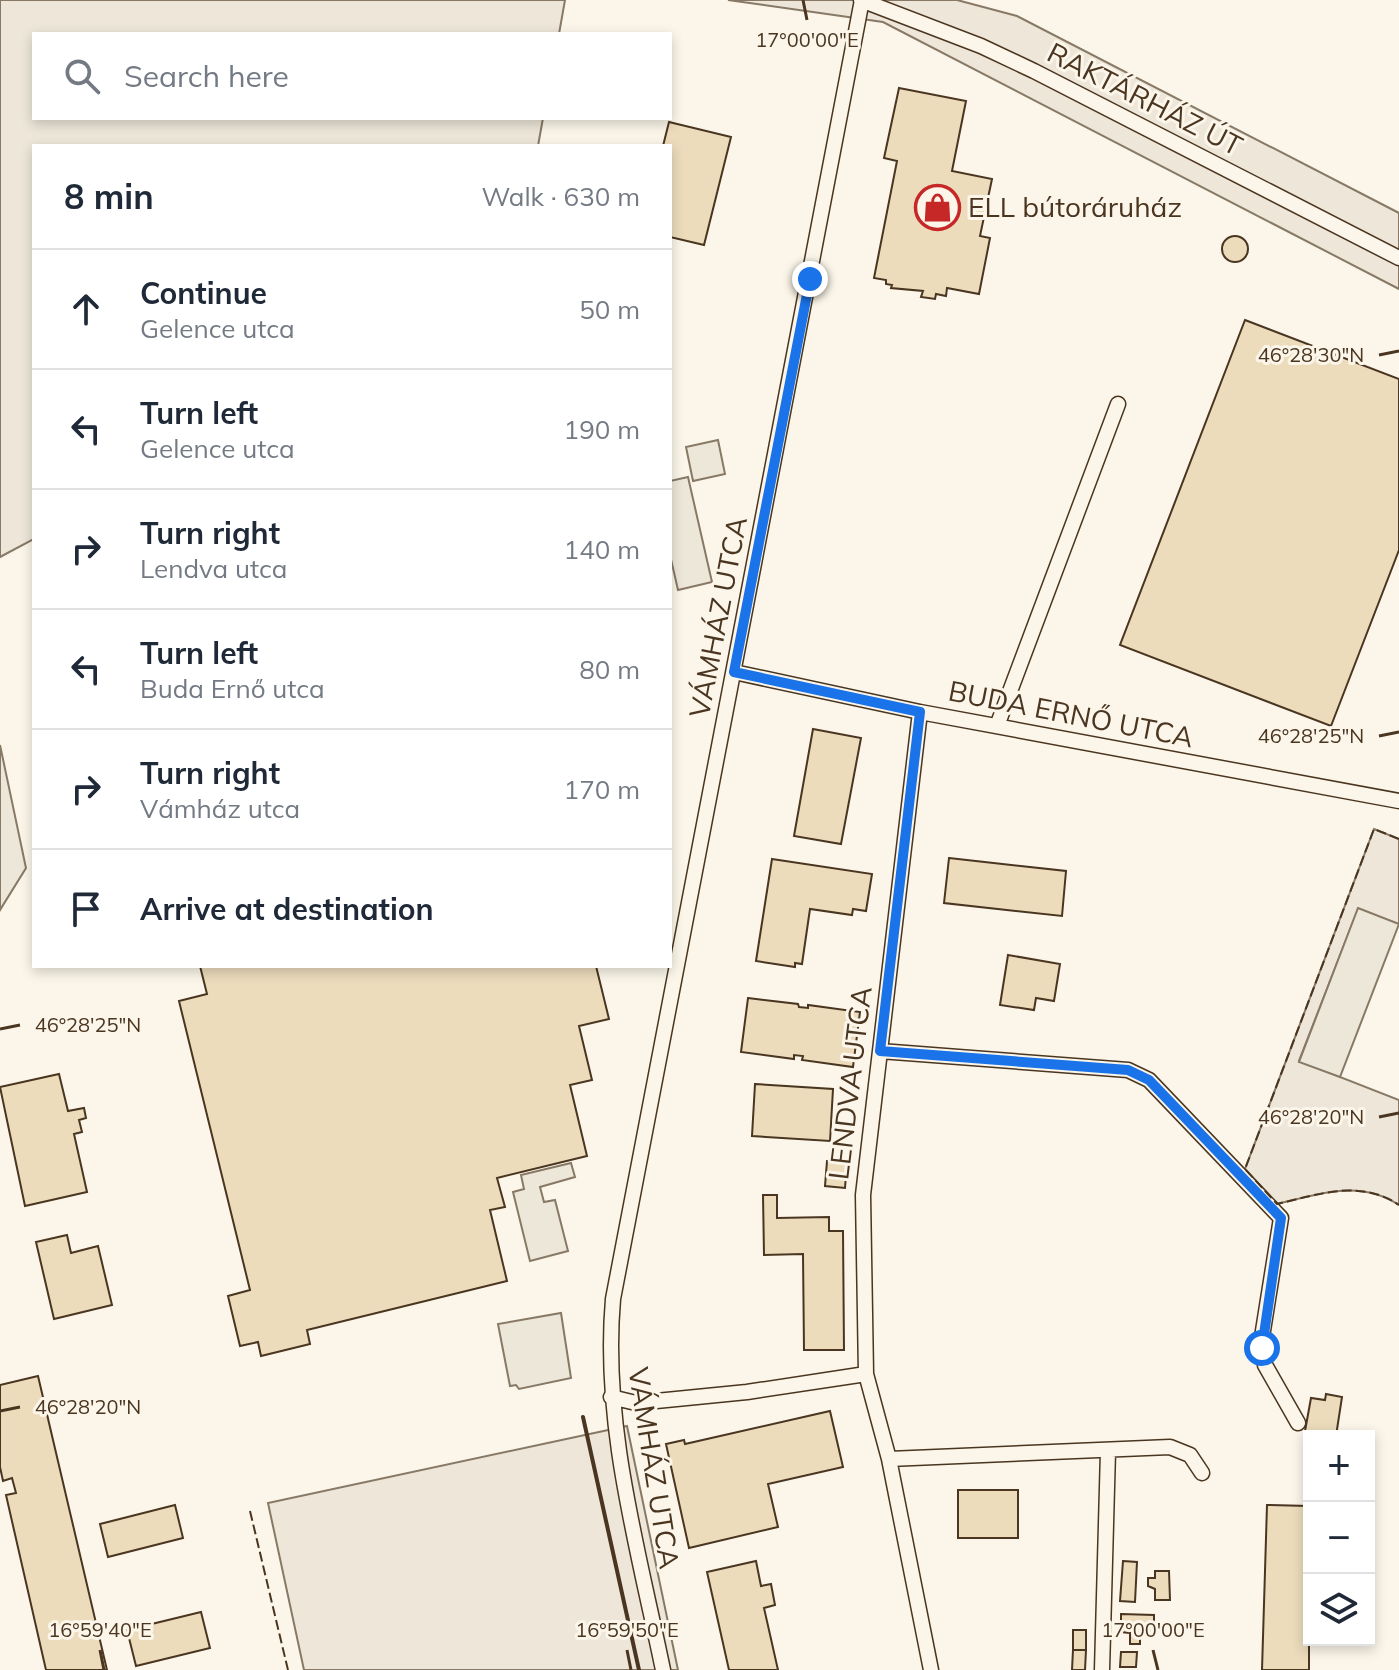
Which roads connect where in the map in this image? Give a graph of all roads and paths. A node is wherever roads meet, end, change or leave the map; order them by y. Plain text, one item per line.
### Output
1 (862, 0) edge
2 (1399, 258) edge
3 (1118, 404) dead end
4 (734, 672) junction
5 (920, 712) junction
6 (997, 726) junction
7 (1399, 801) edge
8 (880, 1051) junction
9 (866, 1374) junction
10 (611, 1397) junction
11 (1298, 1423) dead end
12 (1108, 1451) junction
13 (889, 1459) junction
14 (1202, 1473) dead end
15 (663, 1670) edge
16 (931, 1670) edge
17 (1102, 1670) edge

1 - 2 street, RAKTÁRHÁZ ÚT
1 - 4 street, VÁMHÁZ UTCA
3 - 6 street
4 - 5 street, BUDA ERNŐ UTCA
4 - 10 street, VÁMHÁZ UTCA
5 - 6 street, BUDA ERNŐ UTCA
5 - 8 street, LENDVA UTCA
6 - 7 street, BUDA ERNŐ UTCA
8 - 9 street, LENDVA UTCA
8 - 11 street
9 - 10 street
9 - 13 street, LENDVA UTCA
10 - 15 street, VÁMHÁZ UTCA
12 - 13 street
12 - 14 street
12 - 17 street
13 - 16 street, LENDVA UTCA

